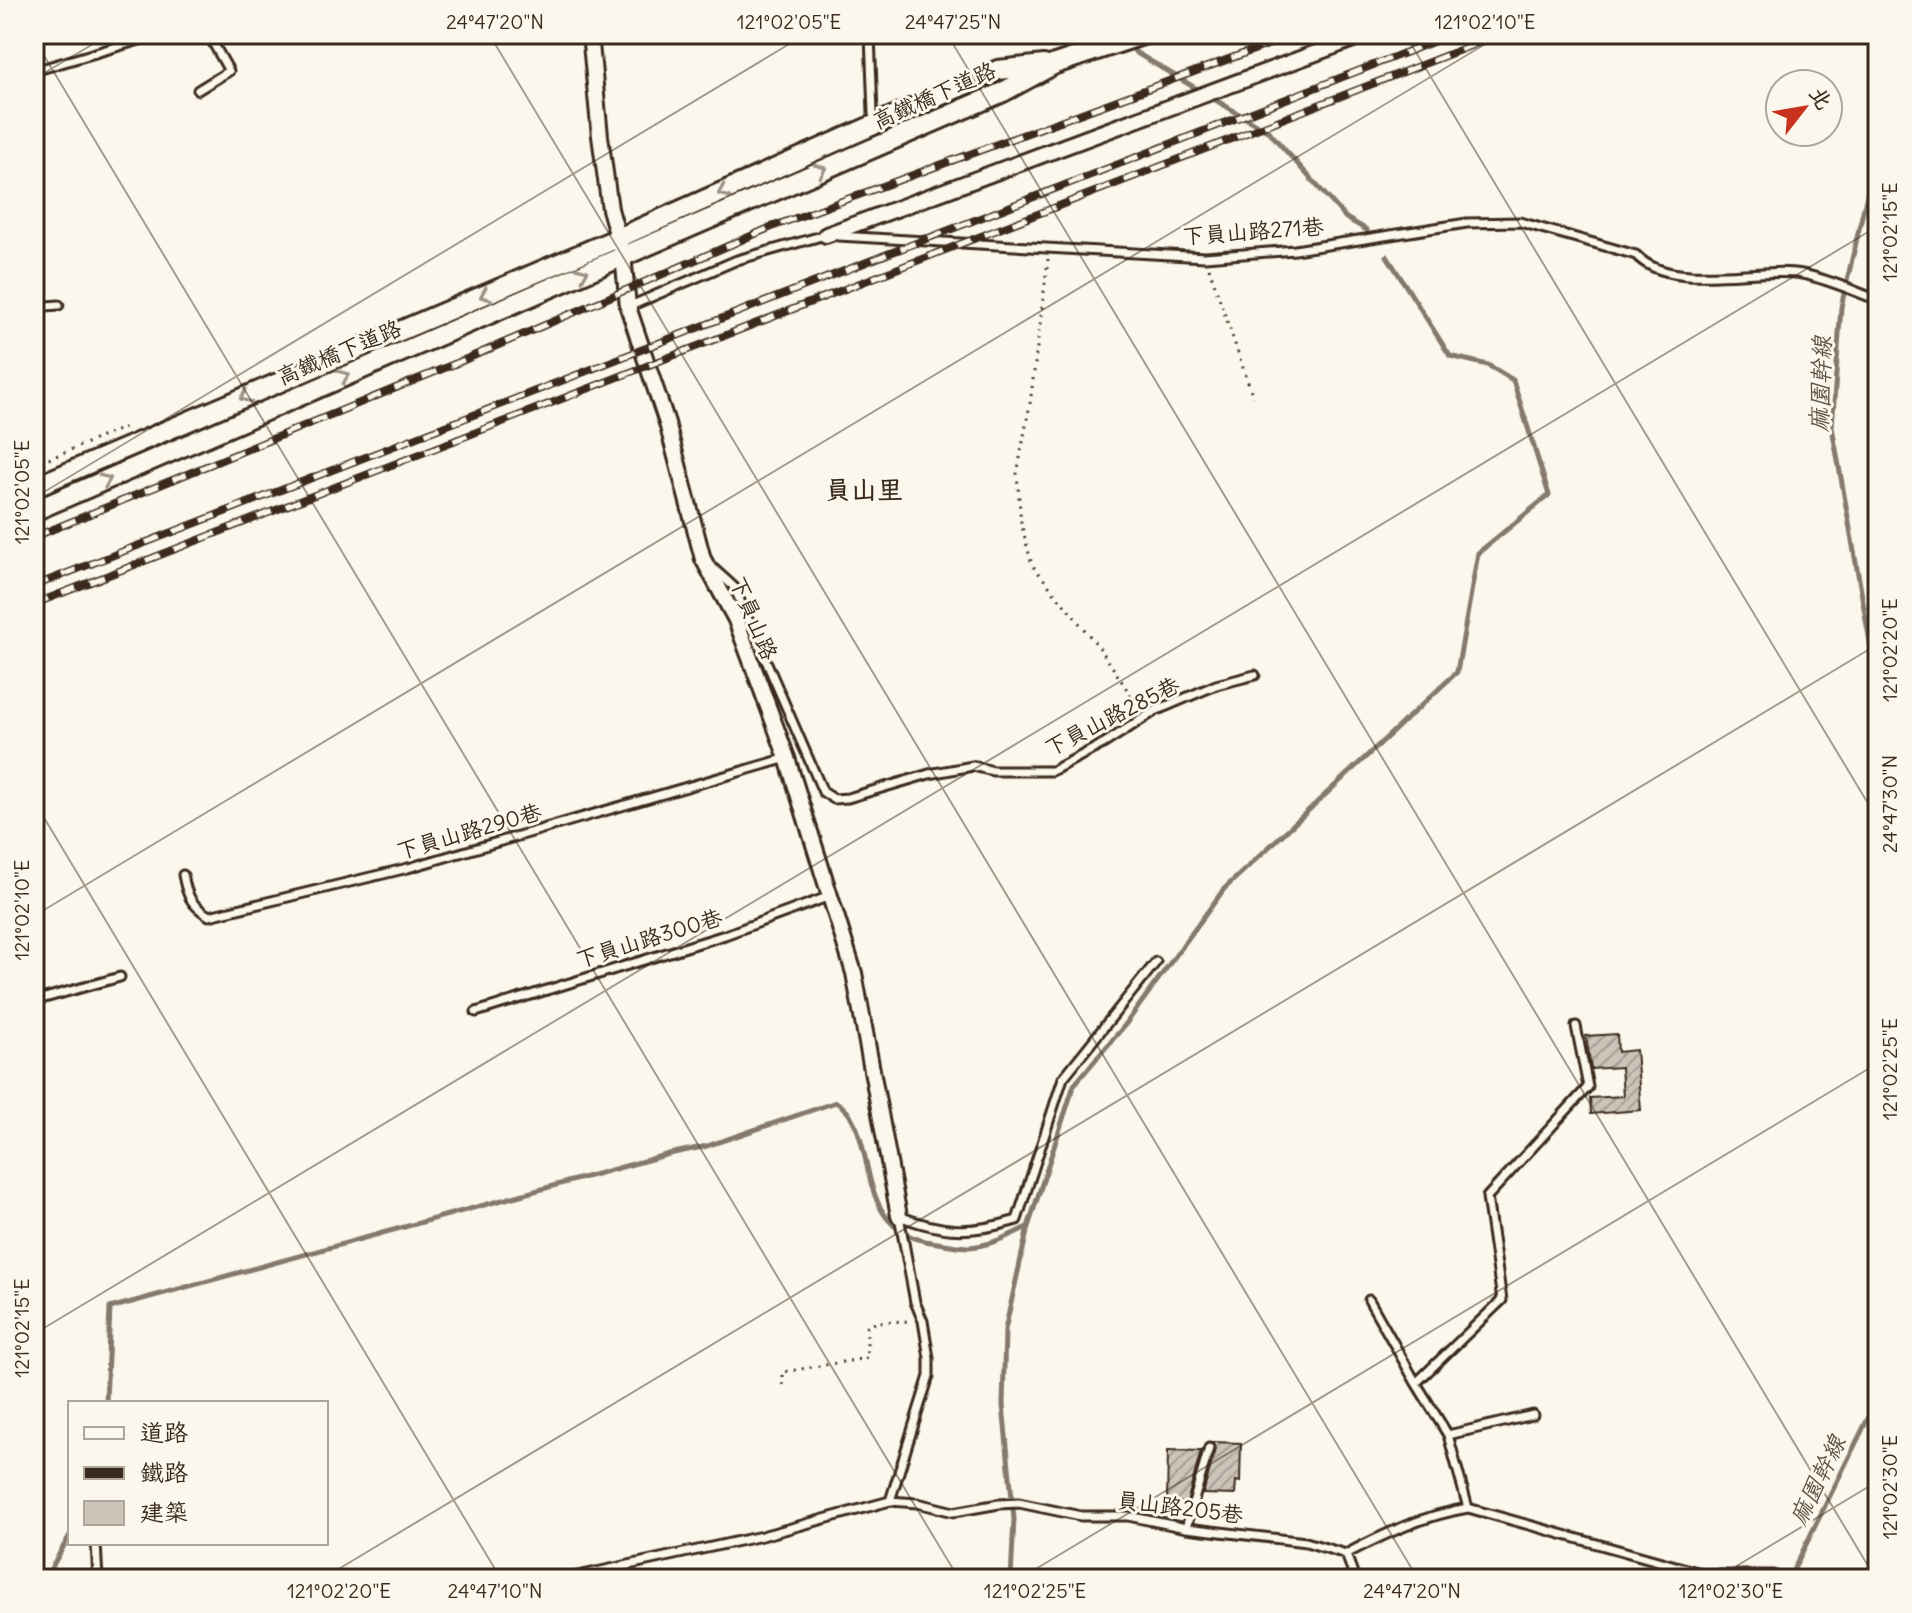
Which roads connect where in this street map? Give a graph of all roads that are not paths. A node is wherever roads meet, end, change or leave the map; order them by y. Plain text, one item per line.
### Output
1 (160, 34) edge
2 (208, 34) edge
3 (590, 34) edge
4 (870, 34) edge
5 (1145, 34) edge
6 (1367, 34) edge
7 (34, 71) edge
8 (198, 90) dead end
9 (873, 114) dead end
10 (826, 235) junction
11 (621, 247) junction
12 (1878, 300) edge
13 (59, 305) dead end
14 (34, 307) edge
15 (628, 307) junction
16 (34, 487) edge
17 (34, 511) edge
18 (703, 559) junction
19 (1255, 675) dead end
20 (787, 758) junction
21 (183, 875) dead end
22 (830, 896) junction
23 (1156, 962) dead end
24 (120, 977) dead end
25 (34, 1001) edge
26 (476, 1012) dead end
27 (1576, 1026) dead end
28 (899, 1216) junction
29 (1369, 1300) dead end
30 (1416, 1383) junction
31 (1533, 1415) dead end
32 (1448, 1435) junction
33 (1209, 1448) dead end
34 (890, 1501) junction
35 (1468, 1508) junction
36 (1186, 1528) junction
37 (96, 1545) edge
38 (1346, 1554) junction
39 (98, 1579) edge
40 (564, 1579) edge
41 (1355, 1579) edge
42 (1783, 1579) edge
43 (1868, 1579) edge
44 (1878, 1579) edge

1 - 7 lane
2 - 8 lane
3 - 11 street, 下員山路
4 - 9 lane
5 - 11 street, 高鐵橋下道路
6 - 10 street
10 - 12 lane, 下員山路271巷
10 - 15 lane, 下員山路271巷
11 - 15 street, 下員山路
11 -> 16 street, 高鐵橋下道路
17 -> 11 street, 高鐵橋下道路
13 - 14 lane
15 - 18 street, 下員山路
18 - 19 lane, 下員山路285巷
18 - 20 street, 下員山路
20 - 21 lane, 下員山路290巷
20 - 22 street, 下員山路
22 - 26 lane, 下員山路300巷
22 - 28 street, 下員山路
23 - 28 lane
24 - 25 lane
27 - 30 lane
28 - 34 lane
29 - 30 lane
30 - 32 lane
31 - 32 lane
32 - 35 lane
33 - 36 lane
34 - 36 lane, 員山路205巷
34 - 40 lane, 員山路205巷
35 - 38 lane
35 - 42 lane
36 - 38 lane, 員山路205巷
37 - 39 lane
38 - 41 lane
43 - 44 lane

